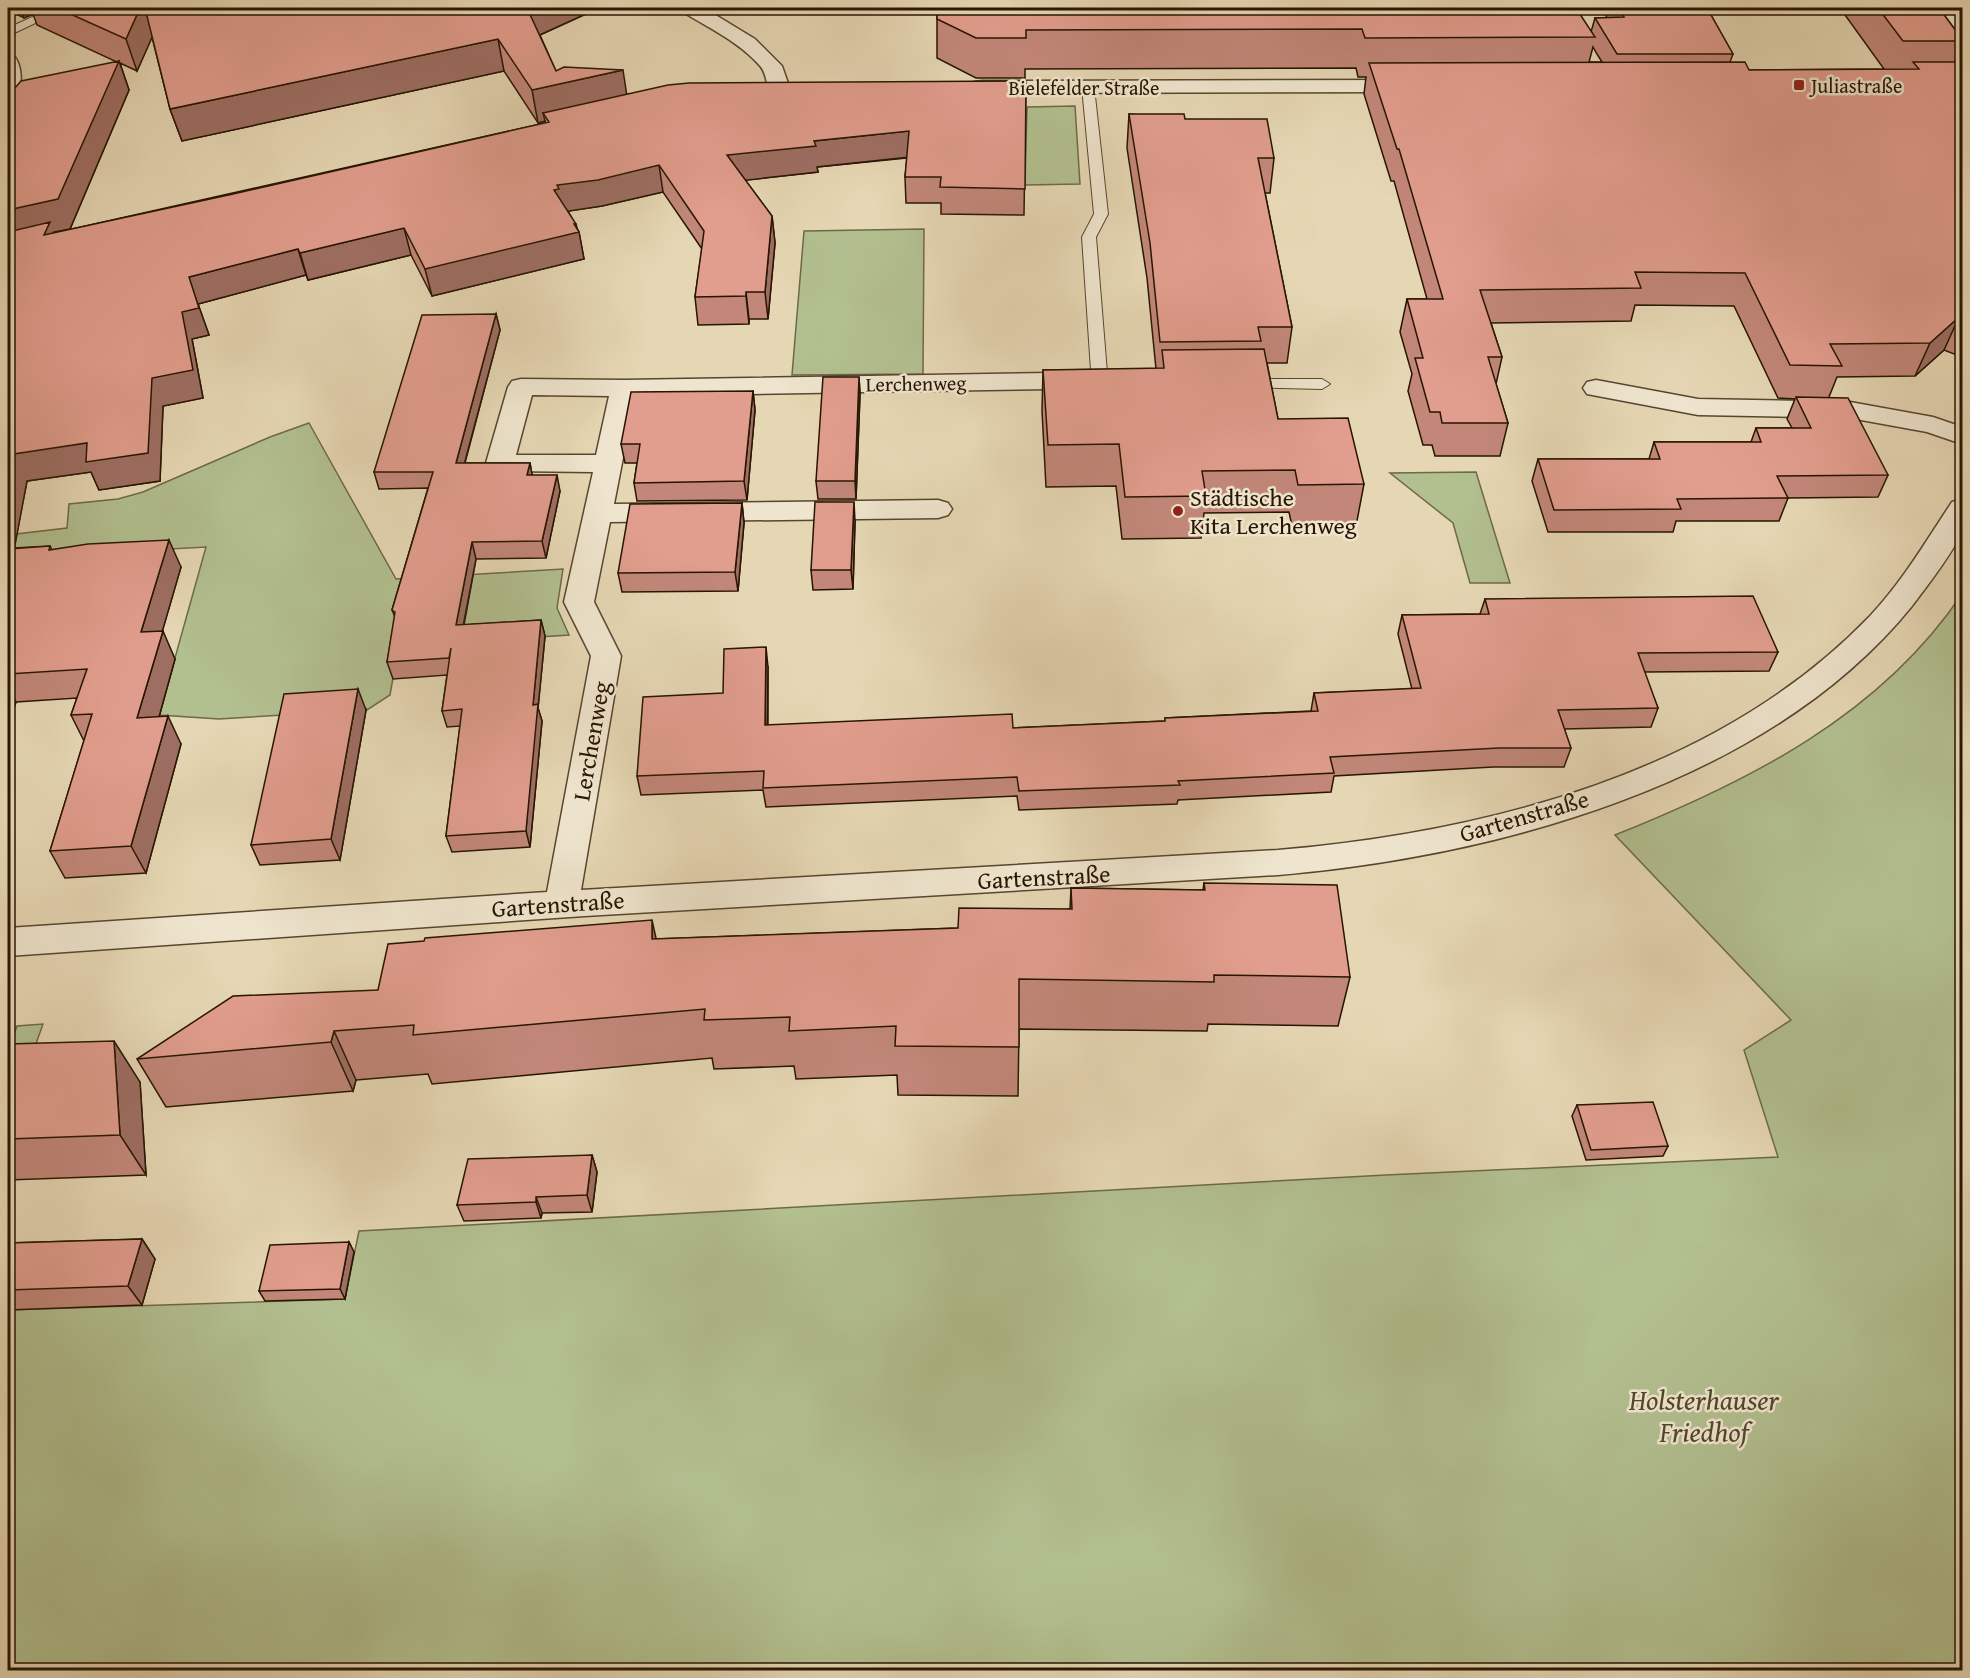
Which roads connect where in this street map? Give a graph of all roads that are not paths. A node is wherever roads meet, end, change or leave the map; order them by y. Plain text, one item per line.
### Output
1 (61, 8) edge
2 (690, 8) edge
3 (1947, 8) edge
4 (1962, 30) edge
5 (8, 32) edge
6 (8, 62) edge
7 (1434, 86) edge
8 (959, 87) edge
9 (1088, 87) junction
10 (8, 91) edge
11 (756, 91) edge
12 (1068, 383) joint
13 (1227, 384) edge
14 (1322, 384) dead end
15 (624, 388) junction
16 (1596, 388) dead end
17 (1962, 436) edge
18 (609, 464) junction
19 (1962, 508) edge
20 (938, 509) dead end
21 (597, 513) junction
22 (561, 903) junction
23 (8, 942) edge

1 - 5 lane
2 - 11 street
3 - 4 street
6 - 10 street
7 - 9 street, Bielefelder Straße
8 - 9 street, Bielefelder Straße
9 - 12 lane, Lerchenweg
12 - 15 street, Lerchenweg
13 - 14 lane
15 - 18 street, Lerchenweg
15 - 18 street, Lerchenweg
16 - 17 street
18 - 21 street, Lerchenweg
19 - 22 street, Gartenstraße
20 - 21 street
21 - 22 street, Lerchenweg
22 - 23 street, Gartenstraße

